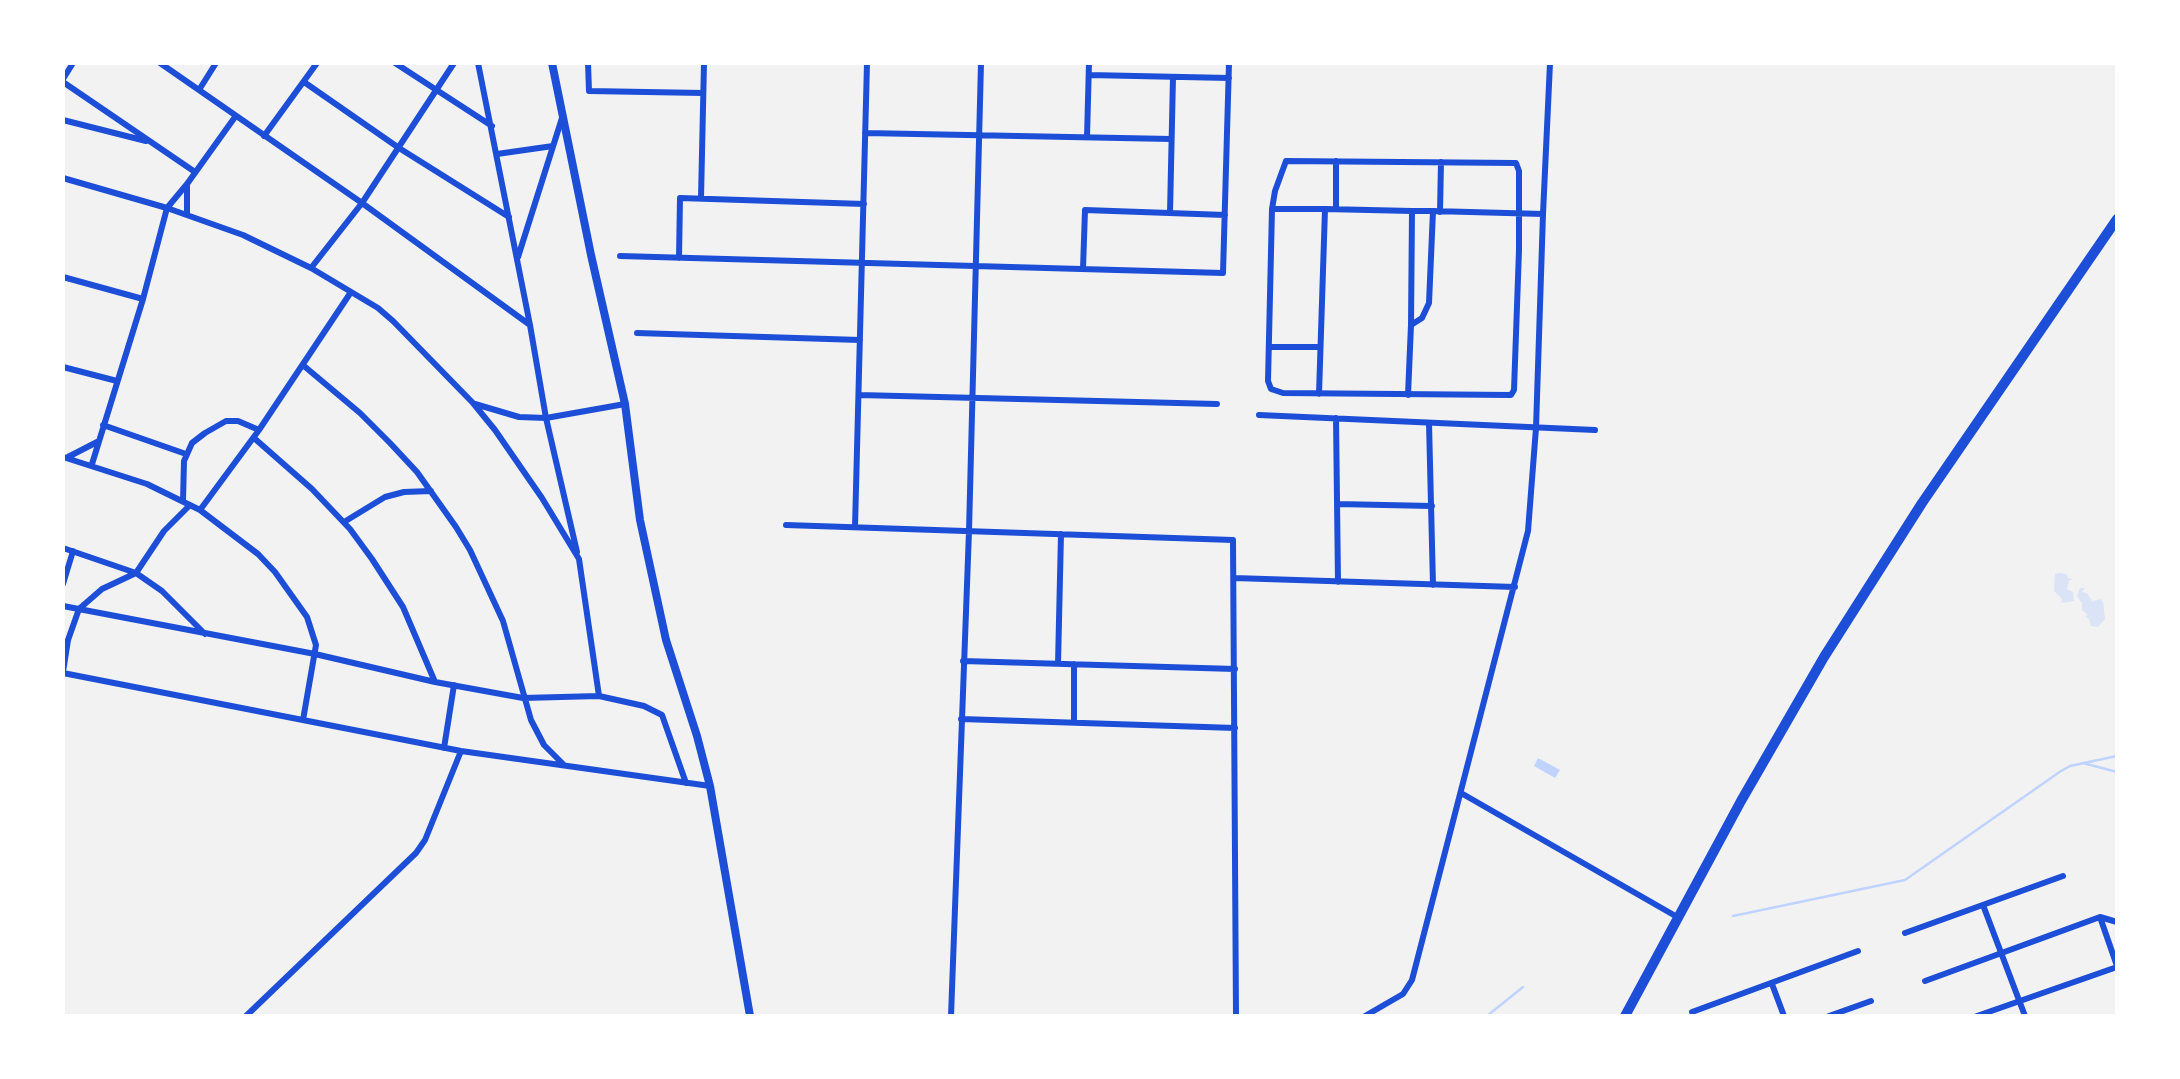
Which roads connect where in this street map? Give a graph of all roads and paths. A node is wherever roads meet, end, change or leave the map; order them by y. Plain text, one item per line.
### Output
1 (74, 63) edge
2 (160, 63) edge
3 (216, 63) edge
4 (317, 63) edge
5 (395, 63) edge
6 (454, 63) edge
7 (478, 63) edge
8 (552, 63) edge
9 (588, 63) edge
10 (704, 63) edge
11 (867, 63) edge
12 (981, 63) edge
13 (1089, 63) edge
14 (1229, 63) edge
15 (1550, 63) edge
16 (1089, 75) junction
17 (1173, 77) junction
18 (1229, 78) junction
19 (63, 80) edge
20 (304, 82) junction
21 (199, 90) junction
22 (436, 92) junction
23 (703, 93) junction
24 (563, 116) junction
25 (235, 117) junction
26 (63, 120) edge
27 (492, 126) junction
28 (865, 133) junction
29 (264, 135) junction
30 (978, 135) junction
31 (1087, 137) junction
32 (1171, 139) junction
33 (151, 142) junction
34 (553, 146) junction
35 (399, 148) junction
36 (497, 154) junction
37 (1336, 161) junction
38 (1441, 162) junction
39 (195, 172) junction
40 (63, 178) edge
41 (187, 184) junction
42 (701, 198) junction
43 (362, 203) junction
44 (864, 204) junction
45 (167, 208) junction
46 (1272, 209) junction
47 (1325, 209) junction
48 (1336, 209) junction
49 (1412, 211) junction
50 (1437, 211) junction
51 (1170, 213) junction
52 (1519, 214) junction
53 (1543, 214) junction
54 (187, 215) junction
55 (1225, 215) junction
56 (509, 217) junction
57 (2117, 219) edge
58 (620, 256) dead end
59 (678, 258) junction
60 (517, 260) junction
61 (863, 263) junction
62 (974, 266) junction
63 (312, 268) junction
64 (1083, 269) junction
65 (63, 277) edge
66 (351, 292) junction
67 (143, 299) junction
68 (530, 325) junction
69 (1411, 325) junction
70 (637, 333) dead end
71 (860, 340) junction
72 (1269, 347) junction
73 (1320, 347) junction
74 (63, 366) edge
75 (304, 366) junction
76 (117, 382) junction
77 (1319, 394) junction
78 (859, 395) junction
79 (1408, 395) junction
80 (971, 398) junction
81 (473, 403) junction
82 (625, 404) junction
83 (1217, 404) dead end
84 (1259, 415) dead end
85 (546, 418) junction
86 (1336, 418) junction
87 (1429, 423) junction
88 (103, 425) junction
89 (1536, 428) junction
90 (259, 430) junction
91 (1595, 430) dead end
92 (254, 438) junction
93 (97, 442) junction
94 (186, 454) junction
95 (65, 457) edge
96 (92, 464) junction
97 (431, 491) junction
98 (183, 500) junction
99 (1337, 504) junction
100 (190, 505) junction
101 (1432, 506) junction
102 (200, 510) junction
103 (344, 522) junction
104 (786, 525) dead end
105 (855, 527) junction
106 (969, 531) junction
107 (1061, 534) junction
108 (63, 548) edge
109 (73, 551) junction
110 (579, 559) junction
111 (136, 573) junction
112 (1234, 579) junction
113 (1338, 582) junction
114 (63, 584) edge
115 (1433, 584) junction
116 (1515, 587) junction
117 (63, 606) edge
118 (79, 609) junction
119 (206, 634) junction
120 (314, 654) junction
121 (963, 662) junction
122 (1058, 664) junction
123 (1074, 664) junction
124 (1235, 669) junction
125 (63, 672) edge
126 (435, 682) junction
127 (454, 685) junction
128 (599, 696) junction
129 (523, 698) junction
130 (961, 719) junction
131 (303, 720) junction
132 (1074, 722) junction
133 (1235, 728) junction
134 (444, 748) junction
135 (461, 751) junction
136 (564, 765) junction
137 (686, 783) junction
138 (710, 786) junction
139 (1461, 793) junction
140 (2063, 876) dead end
141 (1983, 905) junction
142 (1679, 918) junction
143 (2100, 918) junction
144 (2117, 922) edge
145 (1905, 933) dead end
146 (1857, 951) dead end
147 (2001, 953) junction
148 (2117, 966) edge
149 (1925, 981) dead end
150 (1772, 984) junction
151 (1871, 1001) dead end
152 (2019, 1001) junction
153 (1692, 1012) dead end
154 (246, 1016) edge
155 (751, 1016) edge
156 (951, 1016) edge
157 (1236, 1016) edge
158 (1365, 1016) edge
159 (1625, 1016) edge
160 (1784, 1016) edge
161 (1829, 1016) edge
162 (1976, 1016) edge
163 (2025, 1016) edge

1 - 19 street
2 - 21 street
3 - 21 street
4 - 20 street
5 - 22 street
6 - 22 street
7 - 27 street
8 - 24 street
9 - 23 street
10 - 23 street
11 - 28 street
12 - 30 street
13 - 16 street
14 - 18 street
15 - 53 street
16 - 17 street
16 - 31 street
17 - 18 street
17 - 32 street
18 - 55 street
19 - 33 street
20 - 29 street
20 - 35 street
21 - 25 street
22 - 27 street
22 - 35 street
23 - 42 street
24 - 34 street
24 - 82 street
25 - 29 street
25 - 39 street
26 - 33 street
27 - 36 street
28 - 30 street
28 - 44 street
29 - 43 street
30 - 31 street
30 - 62 street
31 - 32 street
32 - 51 street
33 - 39 street
34 - 36 street
34 - 60 street
35 - 43 street
35 - 56 street
36 - 56 street
37 - 38 street
37 - 46 street
37 - 48 street
38 - 50 street
38 - 52 street
39 - 41 street
40 - 45 street
41 - 45 street
41 - 54 street
42 - 44 street
42 - 59 street
43 - 63 street
43 - 68 street
44 - 61 street
45 - 54 street
45 - 67 street
46 - 47 street
46 - 72 street
47 - 48 street
47 - 73 street
48 - 49 street
49 - 50 street
49 - 69 street
50 - 52 street
50 - 69 street
51 - 55 street
51 - 64 street
52 - 53 street
52 - 79 street
53 - 89 street
54 - 63 street
55 - 64 street
56 - 60 street
57 - 142 main road
58 - 59 street
59 - 61 street
60 - 68 street
61 - 62 street
61 - 71 street
62 - 64 street
62 - 80 street
63 - 66 street
65 - 67 street
66 - 75 street
66 - 81 street
67 - 76 street
68 - 85 street
69 - 79 street
70 - 71 street
71 - 78 street
72 - 73 street
72 - 77 street
73 - 77 street
74 - 76 street
75 - 90 street
75 - 97 street
76 - 88 street
77 - 79 street
78 - 80 street
78 - 105 street
80 - 83 street
80 - 106 street
81 - 85 street
81 - 110 street
82 - 85 street
82 - 138 street
84 - 86 street
85 - 110 street
86 - 87 street
86 - 99 street
87 - 89 street
87 - 101 street
88 - 93 street
88 - 94 street
89 - 91 street
89 - 116 street
90 - 92 street
90 - 94 street
92 - 102 street
92 - 103 street
93 - 95 street
93 - 96 street
94 - 98 street
95 - 96 street
96 - 98 street
97 - 103 street
97 - 129 street
98 - 100 street
99 - 101 street
99 - 113 street
100 - 102 street
100 - 111 street
101 - 115 street
102 - 120 street
103 - 126 street
104 - 105 street
105 - 106 street
106 - 107 street
106 - 121 street
107 - 112 street
107 - 122 street
108 - 109 street
109 - 111 street
109 - 114 street
110 - 128 street
111 - 118 street
111 - 119 street
112 - 113 street
112 - 124 street
113 - 115 street
115 - 116 street
116 - 139 street
117 - 118 street
118 - 119 street
118 - 125 street
119 - 120 street
120 - 126 street
120 - 131 street
121 - 122 street
121 - 130 street
122 - 123 street
123 - 124 street
123 - 132 street
124 - 133 street
125 - 131 street
126 - 127 street
127 - 129 street
127 - 134 street
128 - 129 street
128 - 137 street
129 - 136 street
130 - 132 street
130 - 156 street
131 - 134 street
132 - 133 street
133 - 157 street
134 - 135 street
135 - 136 street
135 - 154 street
136 - 137 street
137 - 138 street
138 - 155 street
139 - 142 street
139 - 158 street
140 - 141 street
141 - 145 street
141 - 147 street
142 - 159 main road
143 - 144 street
143 - 147 street
143 - 148 street
146 - 150 street
147 - 149 street
147 - 152 street
148 - 152 street
150 - 153 street
150 - 160 street
151 - 161 street
152 - 162 street
152 - 163 street

